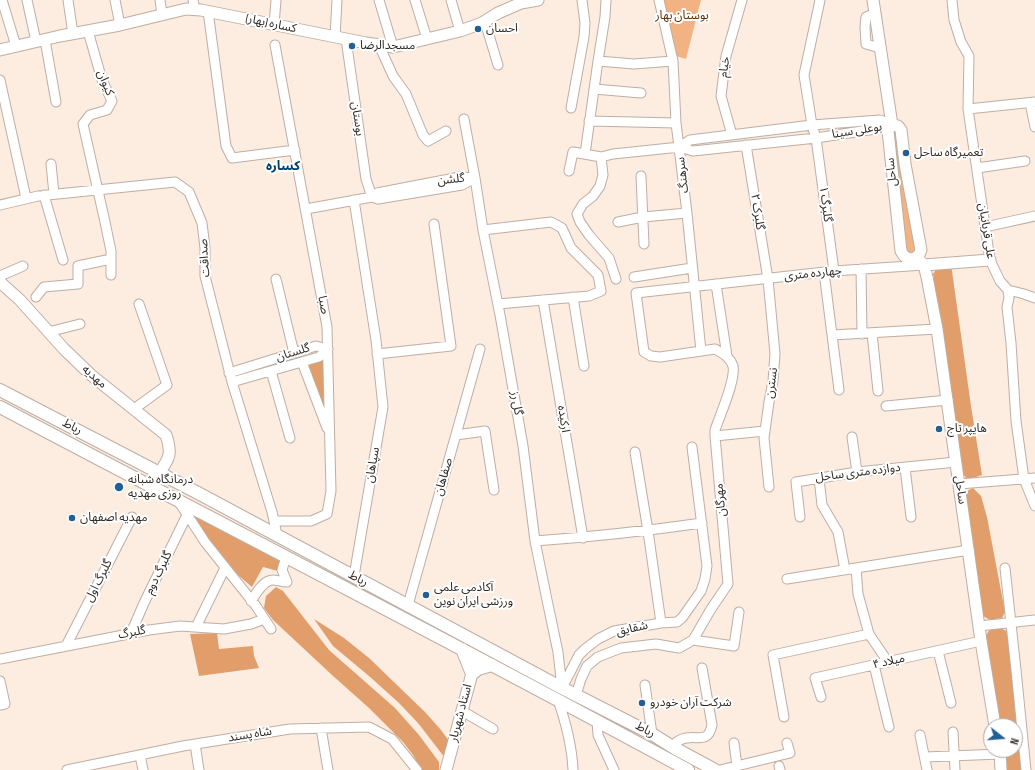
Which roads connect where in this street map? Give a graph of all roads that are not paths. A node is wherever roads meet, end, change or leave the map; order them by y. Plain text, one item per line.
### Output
1 (2, 0) edge
2 (27, 0) edge
3 (68, 0) edge
4 (115, 0) edge
5 (160, 0) edge
6 (276, 0) edge
7 (338, 0) edge
8 (379, 0) edge
9 (415, 0) edge
10 (451, 0) edge
11 (537, 0) edge
12 (582, 0) edge
13 (606, 0) edge
14 (659, 0) edge
15 (742, 0) edge
16 (820, 0) edge
17 (873, 0) edge
18 (952, 0) edge
19 (513, 3) edge
20 (194, 5) edge
21 (208, 11) junction
22 (162, 14) junction
23 (484, 22) junction
24 (120, 25) junction
25 (274, 25) junction
26 (88, 31) junction
27 (460, 31) junction
28 (73, 34) junction
29 (334, 37) junction
30 (346, 39) junction
31 (426, 39) junction
32 (41, 41) junction
33 (276, 45) dead end
34 (379, 45) junction
35 (16, 46) junction
36 (394, 47) junction
37 (0, 50) edge
38 (598, 61) junction
39 (672, 61) junction
40 (498, 65) dead end
41 (0, 80) edge
42 (594, 89) junction
43 (641, 93) dead end
44 (56, 102) dead end
45 (1032, 103) edge
46 (570, 108) dead end
47 (968, 109) junction
48 (464, 119) dead end
49 (589, 121) junction
50 (676, 123) junction
51 (892, 125) junction
52 (812, 126) junction
53 (1035, 127) edge
54 (446, 131) dead end
55 (732, 135) junction
56 (816, 138) junction
57 (746, 145) junction
58 (680, 147) junction
59 (295, 150) junction
60 (585, 154) junction
61 (601, 157) junction
62 (1025, 161) dead end
63 (51, 164) dead end
64 (977, 168) junction
65 (569, 171) dead end
66 (641, 176) dead end
67 (475, 178) junction
68 (98, 190) junction
69 (54, 194) junction
70 (44, 195) junction
71 (26, 198) junction
72 (372, 198) junction
73 (354, 200) junction
74 (0, 205) edge
75 (306, 208) junction
76 (687, 214) junction
77 (1035, 216) edge
78 (643, 217) junction
79 (618, 222) dead end
80 (434, 224) dead end
81 (985, 227) junction
82 (483, 230) junction
83 (644, 244) dead end
84 (111, 259) junction
85 (63, 260) dead end
86 (990, 260) junction
87 (920, 261) junction
88 (23, 266) dead end
89 (692, 268) junction
90 (861, 269) junction
91 (829, 272) junction
92 (0, 276) edge
93 (111, 276) dead end
94 (634, 277) dead end
95 (276, 279) dead end
96 (616, 279) dead end
97 (768, 279) junction
98 (0, 282) edge
99 (716, 284) junction
100 (694, 287) junction
101 (1008, 290) junction
102 (36, 297) dead end
103 (573, 297) junction
104 (1035, 298) edge
105 (544, 300) junction
106 (139, 304) dead end
107 (498, 304) junction
108 (80, 324) dead end
109 (937, 329) junction
110 (48, 332) junction
111 (872, 333) junction
112 (862, 334) junction
113 (832, 335) junction
114 (328, 349) junction
115 (480, 350) dead end
116 (701, 351) junction
117 (294, 353) junction
118 (377, 354) junction
119 (727, 356) junction
120 (302, 362) junction
121 (584, 366) dead end
122 (271, 371) junction
123 (230, 377) junction
124 (0, 390) edge
125 (839, 390) dead end
126 (878, 391) dead end
127 (948, 400) junction
128 (886, 406) dead end
129 (0, 407) edge
130 (33, 407) junction
131 (134, 409) junction
132 (26, 421) junction
133 (765, 431) junction
134 (330, 434) junction
135 (456, 435) junction
136 (715, 436) junction
137 (852, 436) dead end
138 (290, 438) dead end
139 (692, 447) dead end
140 (635, 452) dead end
141 (956, 462) junction
142 (905, 468) junction
143 (857, 472) junction
144 (159, 473) junction
145 (819, 478) junction
146 (1035, 478) edge
147 (1024, 479) junction
148 (960, 484) junction
149 (769, 487) dead end
150 (494, 490) dead end
151 (179, 502) junction
152 (1035, 506) edge
153 (187, 515) junction
154 (132, 517) dead end
155 (800, 517) dead end
156 (911, 518) dead end
157 (274, 521) junction
158 (702, 523) junction
159 (648, 531) junction
160 (276, 535) junction
161 (583, 538) junction
162 (535, 541) junction
163 (969, 550) junction
164 (286, 557) junction
165 (225, 568) junction
166 (856, 568) junction
167 (1005, 568) dead end
168 (845, 570) junction
169 (354, 576) junction
170 (787, 579) dead end
171 (251, 601) junction
172 (408, 605) junction
173 (739, 612) dead end
174 (264, 618) junction
175 (1035, 620) edge
176 (661, 623) junction
177 (1011, 623) junction
178 (979, 626) junction
179 (196, 627) junction
180 (271, 629) dead end
181 (132, 633) junction
182 (869, 634) junction
183 (693, 640) junction
184 (981, 641) junction
185 (480, 644) junction
186 (66, 646) junction
187 (462, 649) junction
188 (938, 650) junction
189 (476, 656) junction
190 (0, 659) edge
191 (888, 662) junction
192 (492, 665) junction
193 (874, 665) junction
194 (702, 668) dead end
195 (472, 674) junction
196 (0, 680) edge
197 (645, 685) dead end
198 (562, 688) junction
199 (576, 695) junction
200 (821, 697) dead end
201 (558, 700) junction
202 (951, 703) dead end
203 (0, 705) edge
204 (462, 711) junction
205 (784, 717) dead end
206 (994, 718) edge
207 (596, 721) junction
208 (889, 727) dead end
209 (321, 728) junction
210 (493, 729) dead end
211 (953, 732) dead end
212 (652, 734) junction
213 (920, 735) dead end
214 (734, 743) dead end
215 (787, 743) dead end
216 (195, 744) junction
217 (672, 746) junction
218 (983, 754) edge
219 (140, 755) junction
220 (955, 756) junction
221 (925, 757) junction
222 (1000, 758) edge
223 (737, 766) junction
224 (92, 768) edge
225 (67, 770) edge
226 (143, 770) edge
227 (199, 770) edge
228 (328, 770) edge
229 (417, 770) edge
230 (446, 770) edge
231 (573, 770) edge
232 (614, 770) edge
233 (688, 770) edge
234 (715, 770) edge
235 (720, 770) edge
236 (927, 770) edge
237 (955, 770) edge
238 (1001, 770) edge
239 (1026, 770) edge

1 - 35 street
2 - 32 street
3 - 28 street
4 - 24 street
5 - 22 street
6 - 25 street
7 - 29 street
8 - 36 street
9 - 31 street
10 - 27 street
11 - 19 street, کساره (بهار)
12 - 46 street
13 - 38 street
14 - 39 street, سرهنگ
15 - 55 street, خیام
16 - 52 street, گلبرگ ۱
17 - 51 street, ساحل
18 - 47 street, علی قربانیان
19 - 23 street, کساره (بهار)
20 - 21 street, کساره (بهار)
20 - 22 street, کساره (بهار)
21 - 25 street, کساره (بهار)
21 - 59 street
22 - 24 street, کساره (بهار)
23 - 27 street, کساره (بهار)
23 - 40 street
24 - 26 street, کساره (بهار)
25 - 29 street, کساره (بهار)
26 - 28 street, کساره (بهار)
26 - 68 street, کیوان
27 - 31 street, کساره (بهار)
28 - 32 street, کساره (بهار)
29 - 30 street, کساره (بهار)
30 - 34 street, کساره (بهار)
30 - 72 street, بوستان
31 - 36 street, کساره (بهار)
32 - 35 street, کساره (بهار)
32 - 44 street
33 - 59 street, صبا
34 - 36 street, کساره (بهار)
34 - 54 street
35 - 37 street, کساره (بهار)
38 - 39 street
38 - 42 street
39 - 50 street, سرهنگ
41 - 71 street
42 - 43 street
42 - 49 street
45 - 47 street
45 - 53 street
47 - 64 street, علی قربانیان
48 - 67 street, گل رز
49 - 50 street
49 - 60 street
50 - 58 street, سرهنگ
51 - 52 street, بوعلی سینا
51 - 56 street, بوعلی سینا
51 - 87 street, ساحل
51 - 87 street, ساحل
52 - 55 street, بوعلی سینا
52 - 56 street, گلبرگ ۱
55 - 58 street, بوعلی سینا
56 - 57 street, بوعلی سینا
56 - 91 street, گلبرگ ۱
57 - 58 street, بوعلی سینا
57 - 97 street, گلبرک ۲
58 - 61 street, بوعلی سینا
58 - 76 street, سرهنگ
59 - 75 street, صبا
60 - 61 street, بوعلی سینا
60 - 65 street, بوعلی سینا
61 - 96 street
62 - 64 street
63 - 69 street
64 - 81 street, علی قربانیان
66 - 78 street
67 - 72 street, گلشن
67 - 82 street, گل رز
68 - 69 street, صداقت
68 - 84 street
68 - 123 street, صداقت
69 - 70 street, صداقت
70 - 71 street, صداقت
70 - 85 street
71 - 74 street, صداقت
72 - 73 street, گلشن
73 - 75 street, گلشن
73 - 118 street, سپاهان
75 - 114 street, صبا
76 - 78 street
76 - 89 street, سرهنگ
77 - 81 street
78 - 79 street
78 - 83 street
80 - 118 street
81 - 86 street, علی قربانیان
82 - 103 street
82 - 107 street, گل رز
84 - 93 street
84 - 102 street
86 - 87 street, چهارده متری
86 - 101 street, علی قربانیان
87 - 90 street, چهارده متری
87 - 109 street, ساحل
88 - 92 street
89 - 94 street
89 - 100 street, سرهنگ
90 - 91 street, چهارده متری
90 - 112 street
91 - 97 street, چهارده متری
91 - 113 street, گلبرگ ۱
95 - 117 street
97 - 99 street, چهارده متری
97 - 133 street, نسترن
98 - 110 street, مهدیه
99 - 100 street, چهارده متری
99 - 119 street, مهرگان
100 - 116 street, سرهنگ
100 - 116 street, چهارده متری
101 - 104 street
101 - 147 street
103 - 105 street
103 - 121 street
105 - 107 street
105 - 161 street, ارکیده
106 - 131 street
107 - 162 street, گل رز
108 - 110 street
109 - 111 street
109 - 127 street, ساحل
110 - 131 street, مهدیه
111 - 112 street
111 - 126 street
112 - 113 street
113 - 125 street, گلبرگ ۱
114 - 117 street, گلستان
114 - 120 street, گلستان
114 - 134 street, صبا
115 - 135 street, صفاهان
116 - 119 street
117 - 123 street, گلستان
118 - 169 street, سپاهان
119 - 136 street, مهرگان
120 - 122 street, گلستان
120 - 134 street
122 - 123 street, گلستان
122 - 138 street
123 - 157 street, صداقت
124 - 130 main road, رباط
127 - 128 street
127 - 141 street, ساحل
129 - 132 main road, رباط
130 - 132 main road
130 - 144 main road, رباط
131 - 144 street, مهدیه
132 - 151 main road, رباط
133 - 136 street
133 - 149 street, نسترن
134 - 157 street, صبا
135 - 150 street
135 - 172 street, صفاهان
136 - 183 street, مهرگان
137 - 143 street
139 - 158 street
140 - 159 street, شقایق
141 - 142 street, دوازده متری ساحل
141 - 148 street, ساحل
142 - 143 street, دوازده متری ساحل
142 - 156 street
143 - 145 street, دوازده متری ساحل
144 - 160 main road, رباط
145 - 155 street, دوازده متری ساحل
145 - 168 street
146 - 147 street
147 - 148 street
147 - 152 street
148 - 163 street, ساحل
151 - 153 street
151 - 164 main road, رباط
153 - 165 street
153 - 181 street, گلبرگ دوم
154 - 186 street, گلبرگ اول
157 - 160 street, صداقت
158 - 159 street
158 - 176 street
159 - 161 street
159 - 176 street, شقایق
160 - 169 main road, رباط
161 - 162 street
162 - 198 street, گل رز
163 - 166 street
163 - 178 street, ساحل
164 - 171 street
164 - 187 main road, رباط
165 - 171 street
165 - 179 street
166 - 168 street
166 - 182 street
167 - 177 street
168 - 170 street
169 - 172 main road, رباط
171 - 174 street
172 - 185 main road, رباط
173 - 183 street
174 - 179 street, گلبرگ
174 - 180 street
175 - 177 street
176 - 198 street, شقایق
177 - 178 street
177 - 239 street
178 - 184 street, ساحل
179 - 181 street, گلبرگ
181 - 186 street, گلبرگ
182 - 191 street
182 - 205 street
183 - 199 street
184 - 188 street, میلاد ۴
184 - 206 street, ساحل
185 - 189 main road
185 - 198 main road, رباط
186 - 190 street, گلبرگ
187 - 189 main road, رباط
187 - 195 main road
188 - 191 street, میلاد ۴
188 - 202 street
189 - 192 main road, رباط
189 - 195 street, استاد شهریار
191 - 193 street, میلاد ۴
192 - 195 main road
192 - 201 main road, رباط
193 - 200 street, میلاد ۴
193 - 208 street
194 - 217 street
195 - 204 street, استاد شهریار
196 - 203 street
197 - 212 street
198 - 199 main road, رباط
199 - 212 main road, رباط
201 - 207 main road, رباط
201 - 231 street
204 - 210 street
204 - 230 street, استاد شهریار
207 - 232 street
207 - 233 main road, رباط
209 - 216 street, شاه پسند
209 - 228 street
209 - 229 street, شاه پسند
211 - 220 street
212 - 217 main road, رباط
213 - 221 street
214 - 223 street
215 - 223 street
216 - 219 street, شاه پسند
216 - 227 street
217 - 234 main road, رباط
218 - 220 street
219 - 224 street, شاه پسند
219 - 226 street
220 - 221 street
220 - 237 street
221 - 236 street
222 - 238 street
223 - 235 street
224 - 225 street, شاه پسند

